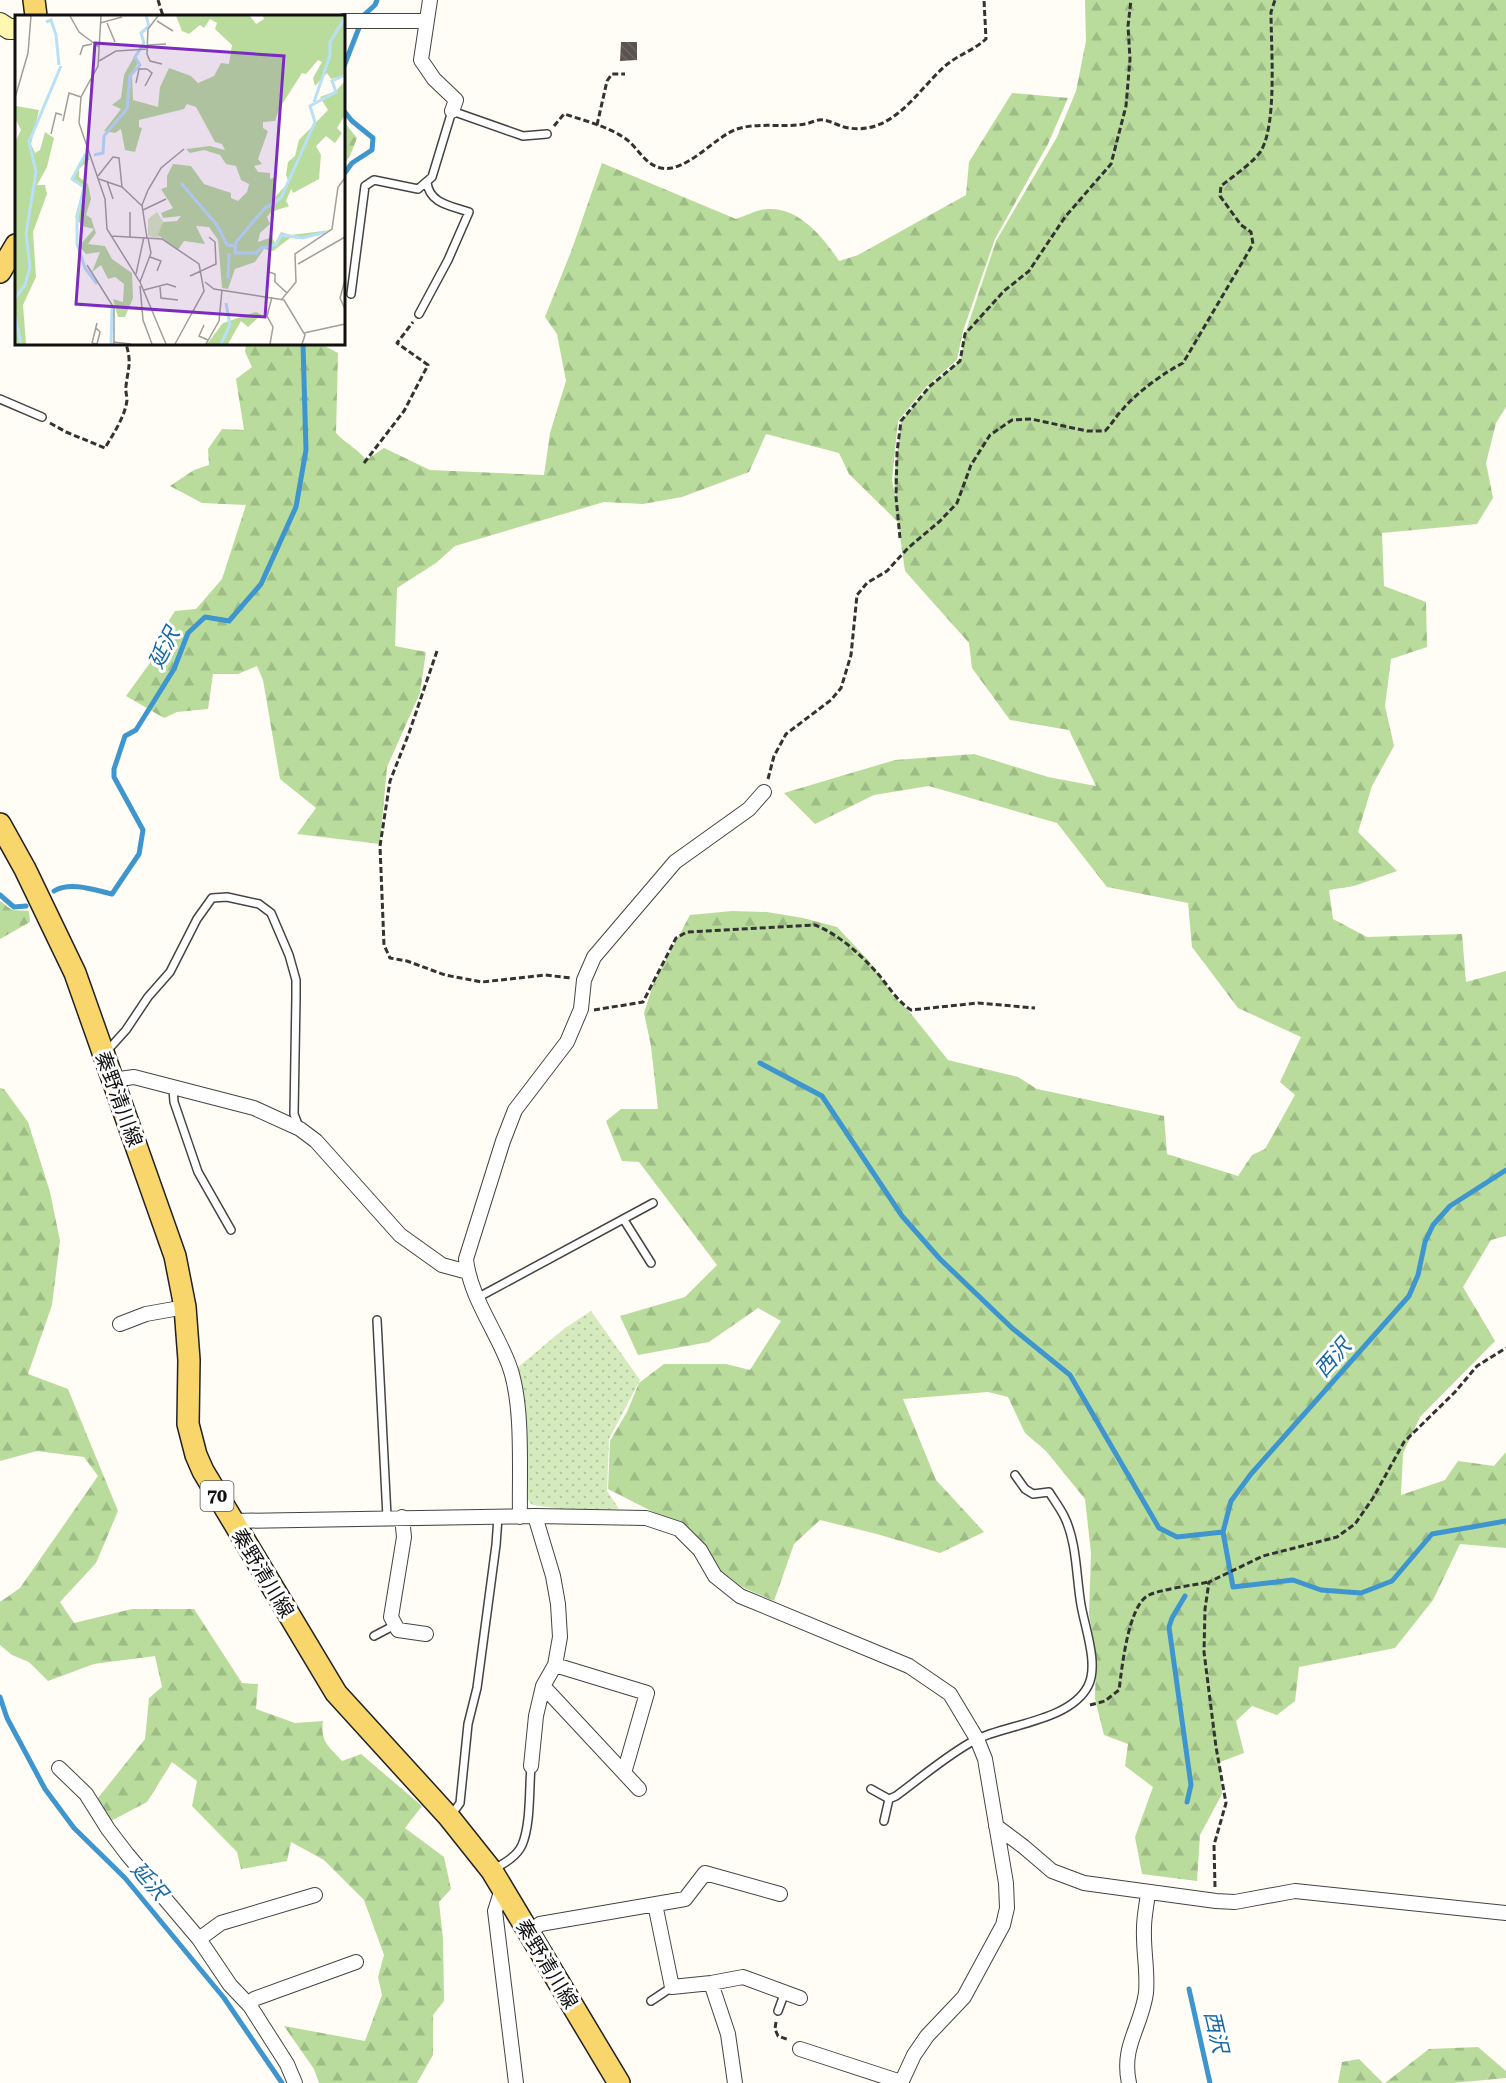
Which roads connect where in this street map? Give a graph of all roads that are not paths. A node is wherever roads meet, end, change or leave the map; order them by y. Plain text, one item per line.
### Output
1 (34, 0) edge
2 (430, 0) edge
3 (36, 15) edge
4 (426, 21) junction
5 (349, 22) edge
6 (0, 23) edge
7 (15, 29) edge
8 (452, 111) junction
9 (547, 134) road end
10 (427, 182) junction
11 (15, 246) edge
12 (0, 272) edge
13 (351, 294) dead end
14 (419, 314) road end
15 (0, 399) edge
16 (42, 417) road end
17 (764, 792) road end
18 (0, 824) edge
19 (104, 1055) junction
20 (112, 1080) junction
21 (173, 1088) junction
22 (300, 1129) junction
23 (653, 1203) dead end
24 (624, 1220) junction
25 (231, 1230) dead end
26 (651, 1263) dead end
27 (468, 1272) junction
28 (477, 1298) junction
29 (185, 1307) junction
30 (377, 1320) dead end
31 (120, 1324) dead end
32 (1015, 1475) dead end
33 (535, 1516) junction
34 (387, 1517) junction
35 (402, 1517) junction
36 (498, 1517) junction
37 (520, 1517) junction
38 (232, 1521) junction
39 (396, 1625) junction
40 (426, 1634) dead end
41 (374, 1636) dead end
42 (555, 1665) junction
43 (543, 1686) junction
44 (977, 1739) junction
45 (531, 1766) joint
46 (59, 1768) dead end
47 (624, 1773) junction
48 (871, 1789) dead end
49 (639, 1790) dead end
50 (889, 1799) junction
51 (449, 1817) junction
52 (884, 1821) dead end
53 (996, 1826) junction
54 (492, 1871) junction
55 (502, 1890) junction
56 (1148, 1892) junction
57 (780, 1894) dead end
58 (315, 1895) dead end
59 (655, 1904) junction
60 (1506, 1913) edge
61 (529, 1933) junction
62 (199, 1939) junction
63 (356, 1962) dead end
64 (711, 1983) junction
65 (672, 1987) junction
66 (785, 1992) junction
67 (800, 1998) dead end
68 (651, 2001) dead end
69 (250, 2006) junction
70 (778, 2011) dead end
71 (800, 2049) dead end
72 (295, 2083) edge
73 (516, 2083) edge
74 (619, 2083) edge
75 (735, 2083) edge
76 (901, 2083) edge
77 (1129, 2083) edge

1 - 3 main road
2 - 4 street
4 - 5 street
4 - 8 street
6 - 7 street
8 - 9 lane
8 - 10 lane
10 - 13 lane
10 - 14 lane
11 - 12 main road
15 - 16 lane
17 - 27 street
18 - 19 main road, 秦野清川線 / 70
19 - 20 main road, 秦野清川線 / 70
19 - 22 lane
20 - 21 street
20 - 29 main road, 秦野清川線 / 70
21 - 22 street
21 - 25 lane
22 - 27 street
23 - 24 lane
24 - 26 lane
24 - 28 lane
27 - 28 street
28 - 37 street
29 - 31 street
29 - 38 main road, 秦野清川線 / 70
30 - 34 lane
32 - 44 lane
33 - 37 street
33 - 42 street
33 - 44 street
34 - 35 street
34 - 38 street
35 - 36 street
35 - 39 street
36 - 37 street
36 - 51 lane
38 - 51 main road, 秦野清川線 / 70
39 - 40 street
39 - 41 lane
42 - 43 street
42 - 47 street
43 - 45 street
43 - 47 street
44 - 50 lane
44 - 53 street
45 - 54 lane
46 - 62 street
47 - 49 street
48 - 50 lane
50 - 52 lane
51 - 54 main road, 秦野清川線 / 70
53 - 56 street
53 - 76 street
54 - 55 main road, 秦野清川線 / 70
55 - 61 main road, 秦野清川線 / 70
55 - 73 street
56 - 60 street
56 - 77 street
57 - 59 street
58 - 62 street
59 - 61 street
59 - 65 street
61 - 74 main road, 秦野清川線 / 70
62 - 69 street
63 - 69 street
64 - 65 street
64 - 66 street
64 - 75 street
65 - 68 lane
66 - 67 street
66 - 70 lane
69 - 72 street
71 - 76 street

